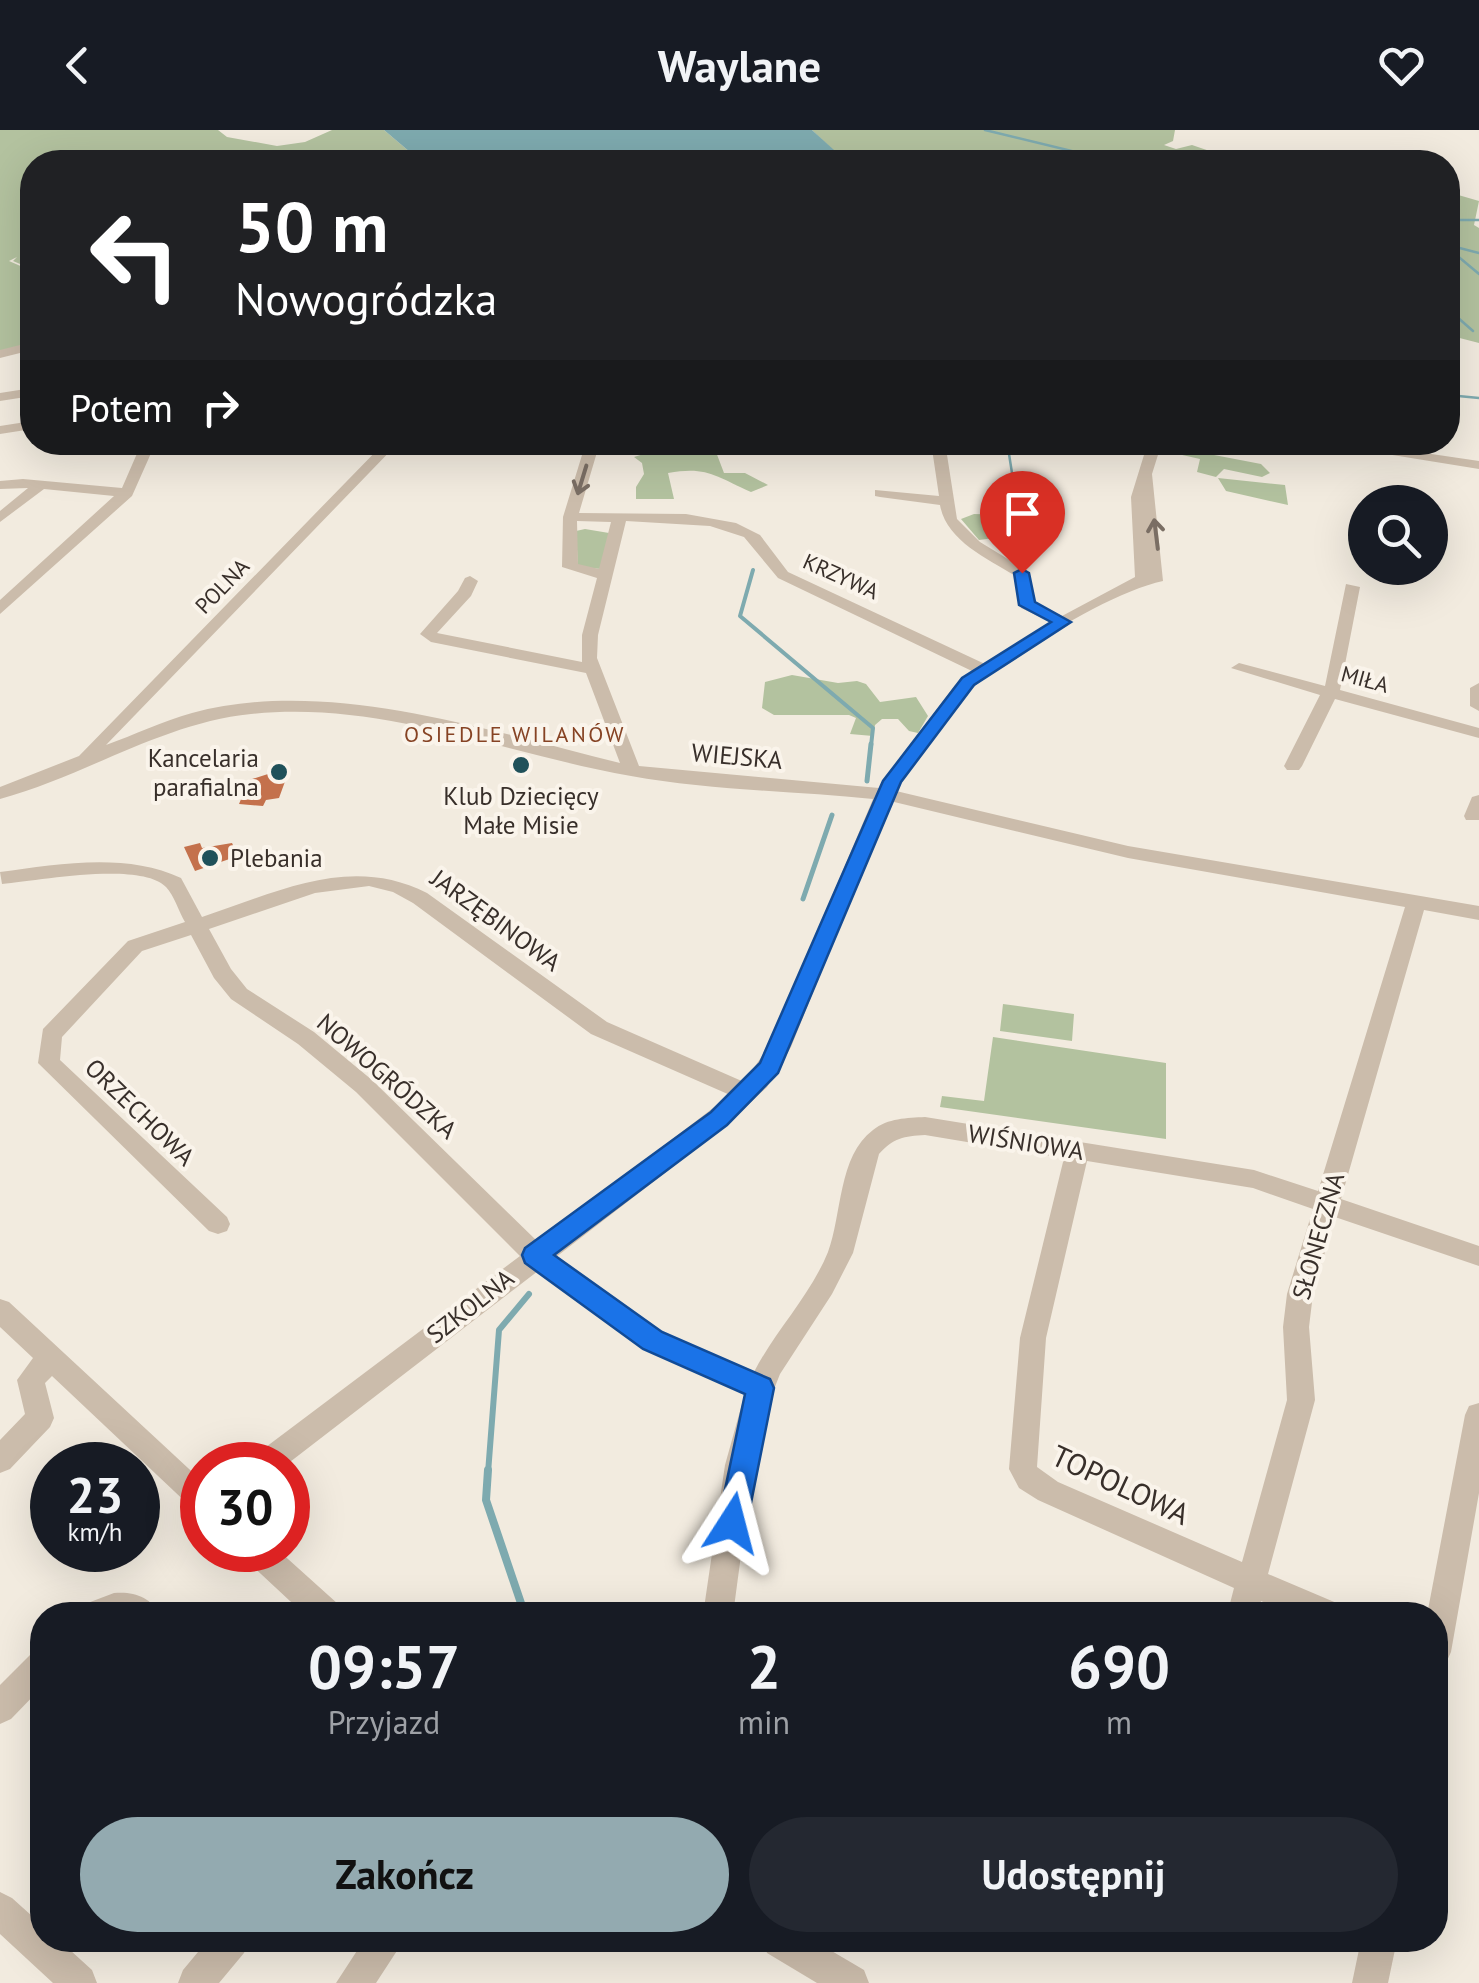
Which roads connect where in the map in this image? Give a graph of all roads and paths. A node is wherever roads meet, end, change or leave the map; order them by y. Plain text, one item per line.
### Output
1 (143, 455) edge
2 (379, 455) edge
3 (589, 455) edge
4 (940, 455) edge
5 (1151, 455) edge
6 (1409, 455) edge
7 (1479, 465) edge
8 (40, 484) junction
9 (0, 485) edge
10 (126, 493) junction
11 (880, 493) dead end
12 (946, 508) junction
13 (570, 517) junction
14 (0, 518) edge
15 (619, 519) junction
16 (605, 574) junction
17 (470, 581) dead end
18 (1352, 587) dead end
19 (0, 609) edge
20 (1062, 622) junction
21 (1238, 668) dead end
22 (592, 669) junction
23 (984, 670) junction
24 (1479, 688) edge
25 (1330, 693) junction
26 (1479, 706) edge
27 (1479, 733) edge
28 (82, 760) junction
29 (1293, 766) dead end
30 (632, 771) junction
31 (0, 793) edge
32 (884, 794) junction
33 (1, 873) edge
34 (1417, 900) junction
35 (1479, 913) edge
36 (195, 924) junction
37 (748, 1093) junction
38 (1078, 1150) junction
39 (1328, 1202) junction
40 (218, 1224) dead end
41 (534, 1255) junction
42 (1479, 1256) edge
43 (0, 1310) edge
44 (50, 1358) junction
45 (760, 1388) junction
46 (1479, 1415) edge
47 (294, 1442) edge
48 (0, 1460) edge
49 (180, 1479) edge
50 (281, 1572) edge
51 (1252, 1578) junction
52 (313, 1602) edge
53 (720, 1602) edge
54 (1246, 1602) edge
55 (1301, 1602) edge
56 (1444, 1602) edge
57 (30, 1677) edge
58 (0, 1708) edge
59 (0, 1910) edge
60 (30, 1938) edge
61 (45, 1952) edge
62 (221, 1952) edge
63 (377, 1952) edge
64 (800, 1952) edge
65 (1377, 1952) edge
66 (79, 1983) edge
67 (196, 1983) edge
68 (354, 1983) edge
69 (851, 1983) edge
70 (1370, 1983) edge

1 - 10 street
2 - 28 street, POLNA
3 -> 13 street
4 - 12 street
5 - 20 street, SZKOLNA
6 - 7 street
8 - 9 street
8 - 10 street
8 - 14 street
10 - 19 street
11 - 12 street
12 - 20 street
13 - 15 street, KRZYWA
13 - 16 street
15 - 16 street
15 - 23 street, KRZYWA
16 - 22 street
17 - 22 street
18 - 25 street
20 - 23 street, SZKOLNA
21 - 25 street, MIŁA
22 - 30 street
23 - 32 street, SZKOLNA
24 - 26 street
25 - 27 street, MIŁA
25 - 29 street
28 - 30 street, WIEJSKA
28 - 31 street, WIEJSKA
30 - 32 street, WIEJSKA
32 - 34 street, WIEJSKA
32 - 37 street, SZKOLNA
33 - 36 street, NOWOGRÓDZKA
34 - 35 street, WIEJSKA
34 - 39 street, SŁONECZNA
36 - 37 street, JARZĘBINOWA
36 - 40 street, ORZECHOWA
36 - 41 street, NOWOGRÓDZKA
37 - 41 street, SZKOLNA
38 - 39 street, WIŚNIOWA
38 - 45 street, WIŚNIOWA
38 - 51 street, TOPOLOWA
39 - 42 street, WIŚNIOWA
39 - 51 street, SŁONECZNA
41 - 45 street, NOWOGRÓDZKA
41 - 47 street, SZKOLNA
43 - 44 street
44 - 48 street
44 - 49 street
45 - 53 street, WIŚNIOWA
46 - 56 street
50 - 52 street
51 - 54 street, SŁONECZNA
51 - 55 street, TOPOLOWA
57 - 58 street
59 - 60 street
61 - 66 street
62 - 67 street
63 - 68 street
64 - 69 street
65 - 70 street

